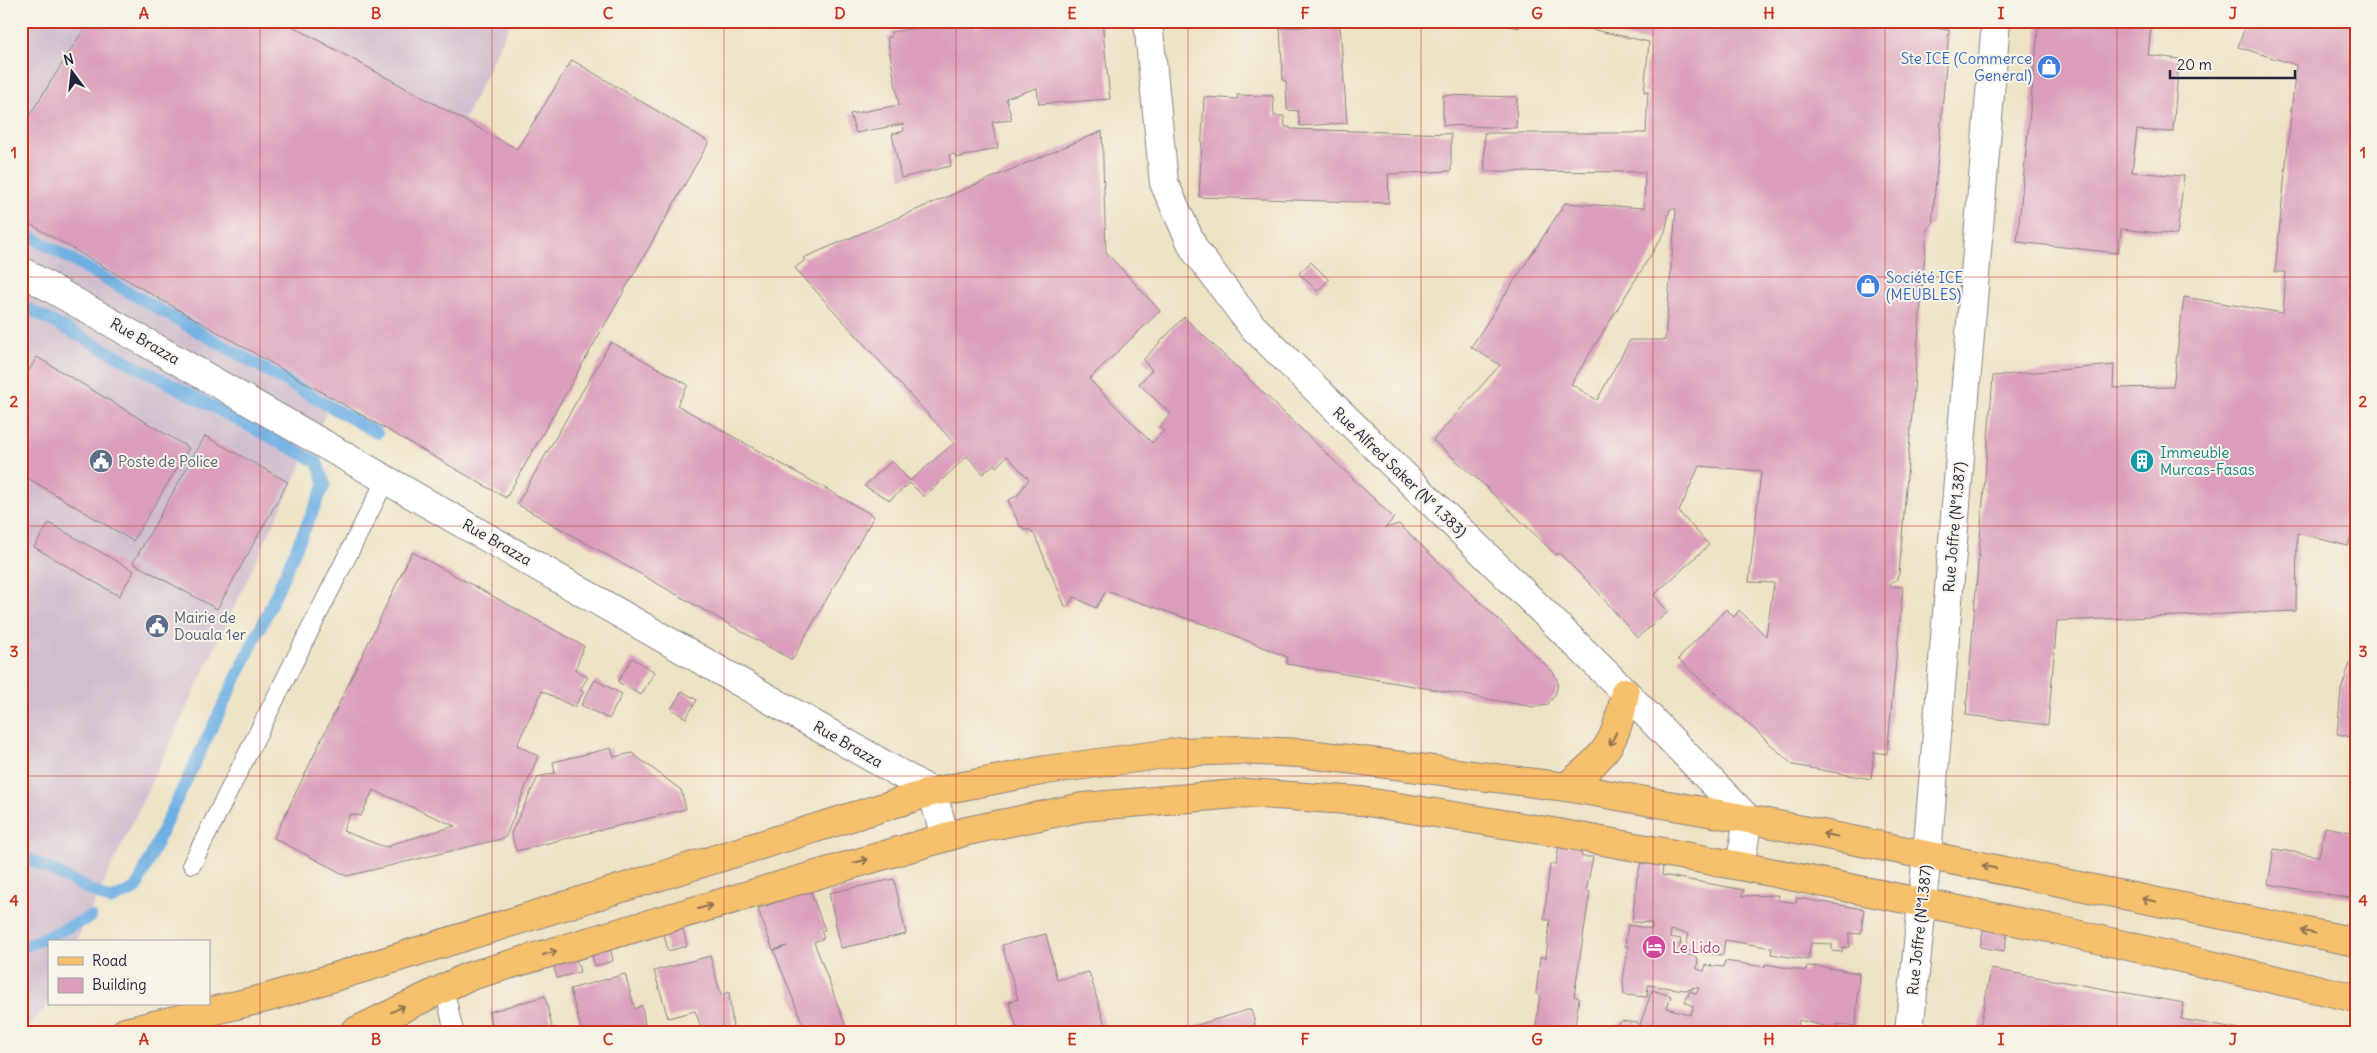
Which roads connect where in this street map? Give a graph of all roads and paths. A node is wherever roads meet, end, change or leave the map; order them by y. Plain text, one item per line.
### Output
1 (1148, 21) edge
2 (1996, 21) edge
3 (21, 271) edge
4 (386, 479) junction
5 (1625, 692) junction
6 (1566, 787) junction
7 (932, 792) junction
8 (1748, 819) junction
9 (946, 836) junction
10 (1927, 855) junction
11 (192, 864) dead end
12 (1740, 866) junction
13 (1921, 902) junction
14 (2356, 942) edge
15 (444, 987) junction
16 (2356, 998) edge
17 (125, 1032) edge
18 (354, 1032) edge
19 (454, 1032) edge
20 (1909, 1032) edge

1 - 5 street, Rue Alfred Saker (N° 1.383)
2 - 10 street, Rue Joffre (N°1.387)
3 - 4 street, Rue Brazza
4 - 7 street, Rue Brazza
4 - 11 lane
5 -> 6 main road
5 - 8 street, Rue Alfred Saker (N° 1.383)
6 - 7 main road
6 - 8 main road
7 - 9 street
7 - 17 main road
10 -> 8 main road
8 - 12 street
9 - 12 main road
15 -> 9 main road
10 - 13 street, Rue Joffre (N°1.387)
14 -> 10 main road
12 - 13 main road
13 - 16 main road
13 - 20 street, Rue Joffre (N°1.387)
18 -> 15 main road
15 - 19 lane

